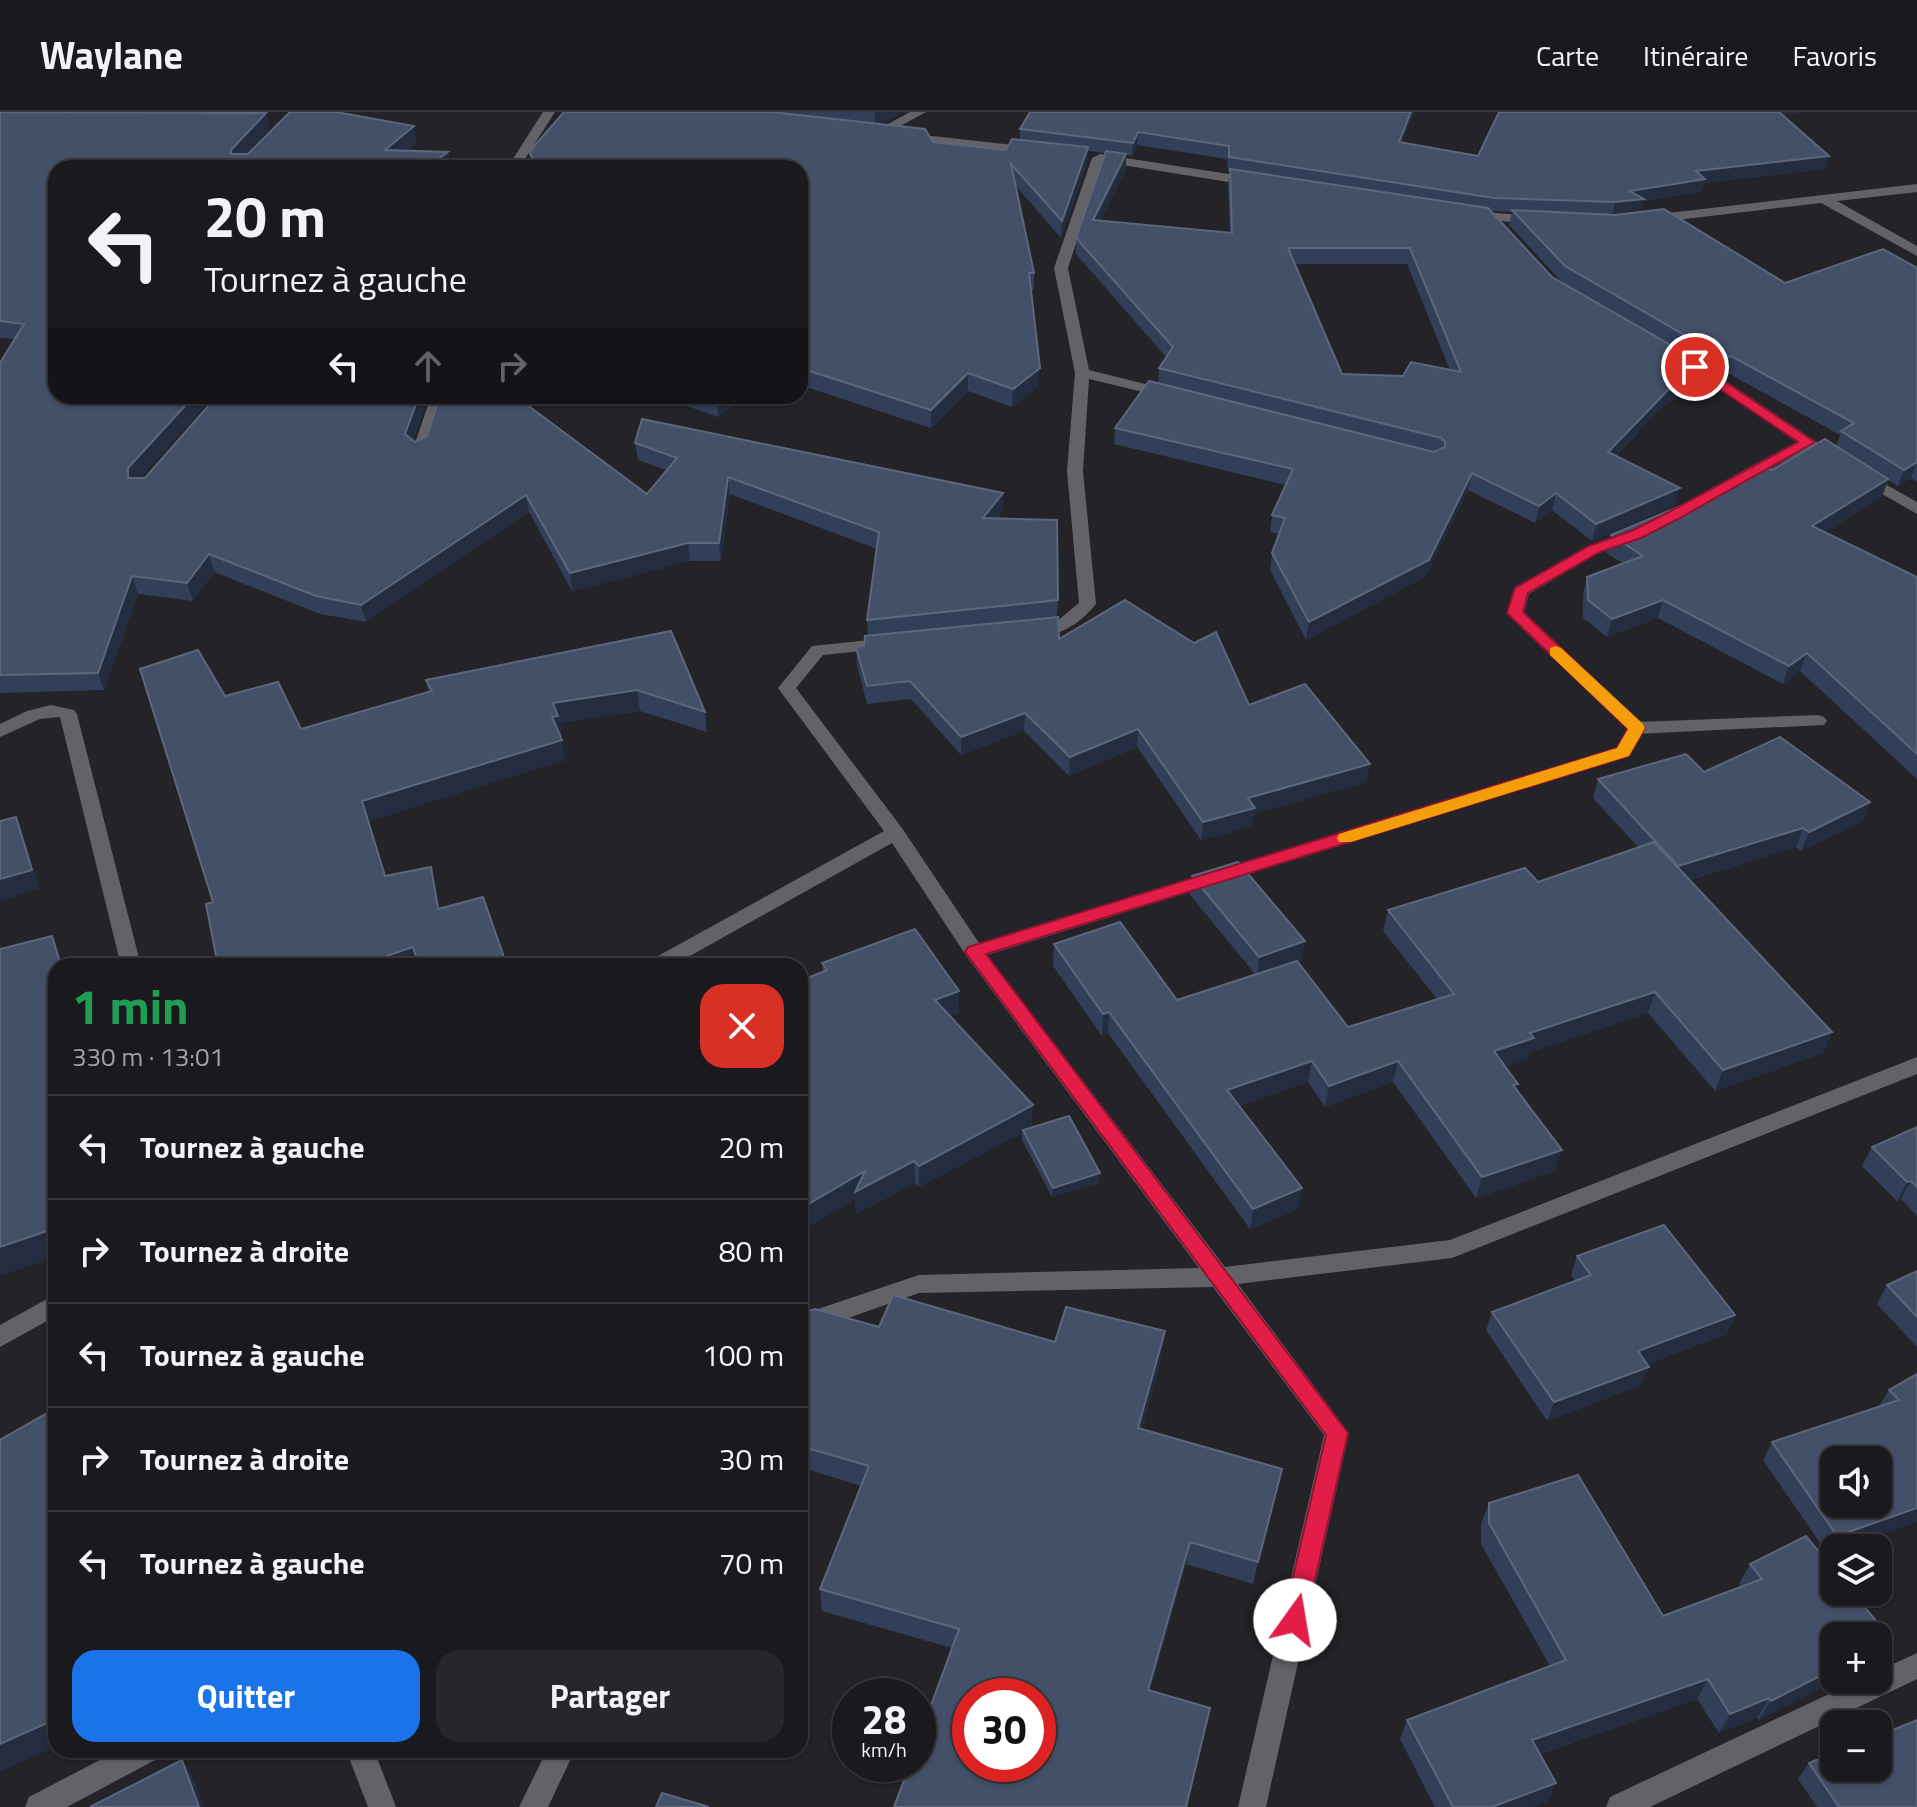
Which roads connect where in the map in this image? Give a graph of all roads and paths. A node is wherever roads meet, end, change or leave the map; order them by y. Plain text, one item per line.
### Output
1 (549, 112) edge
2 (920, 112) edge
3 (861, 132) edge
4 (876, 134) junction
5 (1050, 153) edge
6 (518, 160) edge
7 (1271, 184) edge
8 (1917, 188) edge
9 (1825, 200) junction
10 (1459, 213) edge
11 (1642, 220) edge
12 (1551, 221) edge
13 (1917, 252) edge
14 (1675, 355) edge
15 (1082, 373) junction
16 (1189, 400) edge
17 (435, 404) edge
18 (1808, 442) junction
19 (420, 452) edge
20 (1727, 486) edge
21 (1917, 509) edge
22 (1648, 528) edge
23 (1015, 631) edge
24 (909, 641) edge
25 (1818, 721) dead end
26 (1637, 728) junction
27 (0, 731) edge
28 (895, 833) junction
29 (974, 952) junction
30 (129, 958) edge
31 (670, 958) edge
32 (1917, 1065) edge
33 (1217, 1277) junction
34 (48, 1309) edge
35 (808, 1322) edge
36 (0, 1337) edge
37 (1917, 1666) edge
38 (132, 1758) edge
39 (363, 1758) edge
40 (557, 1758) edge
41 (39, 1807) edge
42 (382, 1807) edge
43 (533, 1807) edge
44 (1252, 1807) edge
45 (1620, 1807) edge

1 - 6 street
2 - 4 street
3 - 4 street
4 - 5 street
7 - 15 street
8 - 9 street
9 - 11 street
9 - 13 street
10 - 12 street
14 - 18 street
15 - 16 street
15 - 23 street
17 - 19 street
18 - 20 street
18 - 21 street
22 - 26 street
24 - 28 street
25 - 26 street
26 - 29 street
27 - 30 street
28 - 29 street
28 - 31 street
29 - 33 street
32 - 33 street
33 - 35 street
33 - 44 street
34 - 36 street
37 - 45 street
38 - 41 street
39 - 42 street
40 - 43 street

